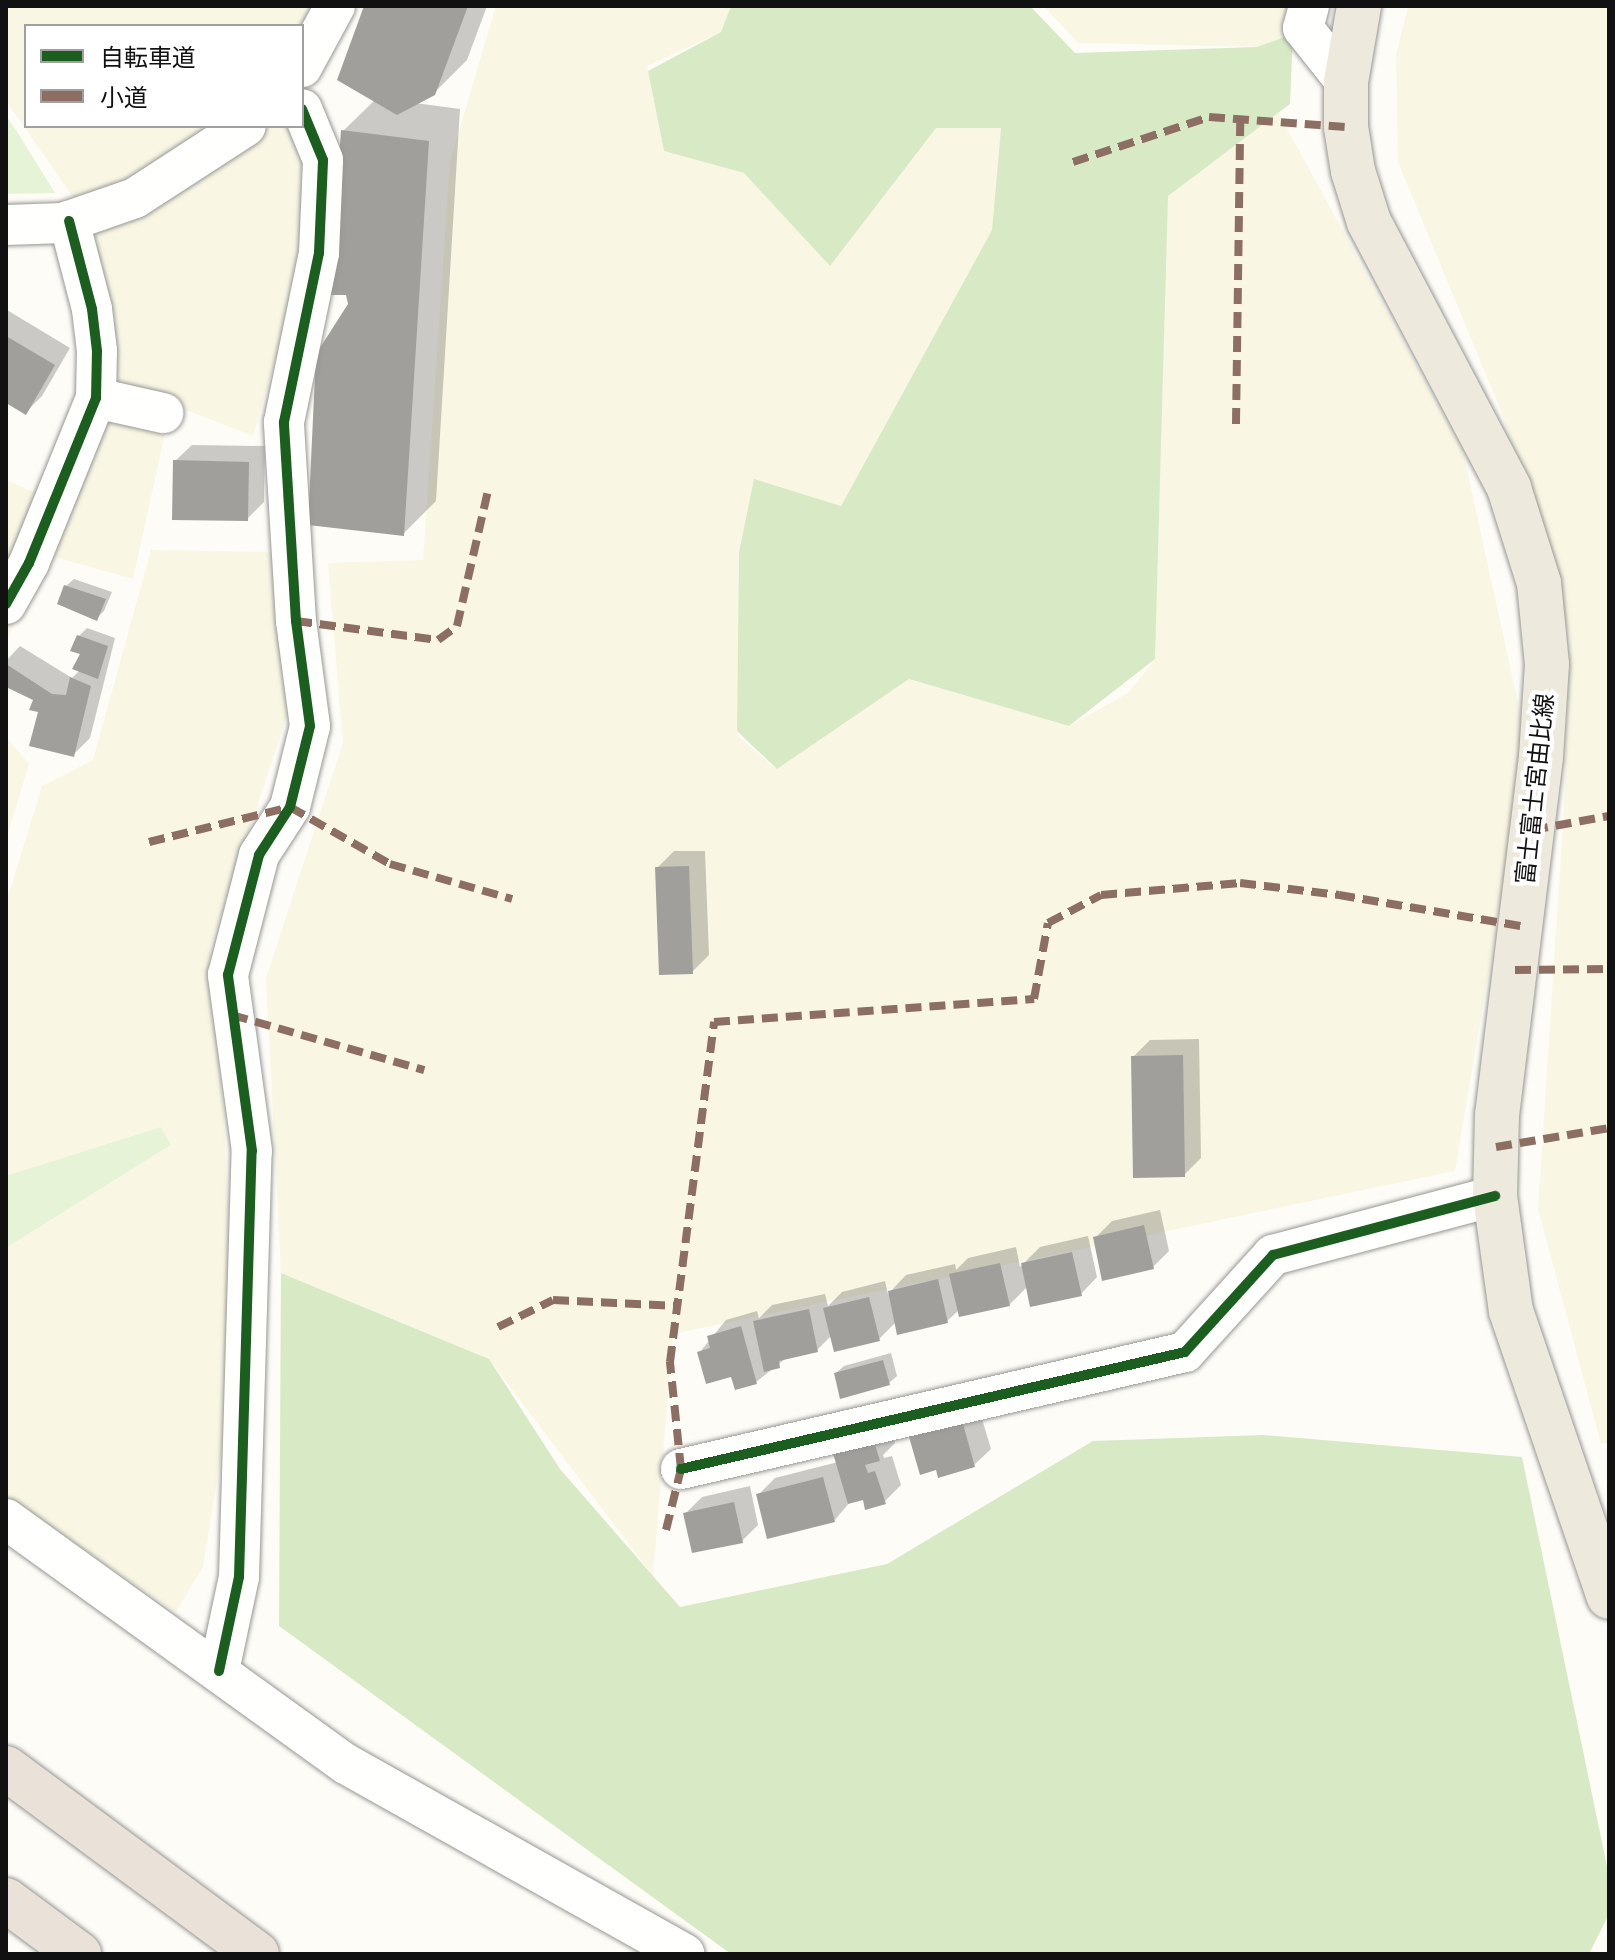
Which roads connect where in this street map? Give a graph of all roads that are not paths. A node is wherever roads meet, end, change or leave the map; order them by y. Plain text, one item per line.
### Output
1 (335, 6) edge
2 (1309, 6) edge
3 (1359, 6) edge
4 (304, 63) edge
5 (1346, 82) junction
6 (304, 114) edge
7 (243, 128) edge
8 (69, 221) junction
9 (6, 225) edge
10 (96, 398) junction
11 (163, 413) dead end
12 (6, 604) edge
13 (1495, 1196) junction
14 (681, 1469) dead end
15 (6, 1519) edge
16 (1609, 1597) edge
17 (219, 1671) junction
18 (6, 1768) edge
19 (6, 1900) edge
20 (79, 1954) edge
21 (257, 1954) edge
22 (684, 1954) edge

1 - 4 street
2 - 5 street
3 - 5 main road, 富士富士宮由比線
5 - 13 main road, 富士富士宮由比線
6 - 17 street
7 - 8 street
8 - 9 street
8 - 10 street
10 - 11 street
10 - 12 street
13 - 14 street
13 - 16 main road, 富士富士宮由比線
15 - 17 street
17 - 22 street
18 - 21 highway
19 - 20 highway

